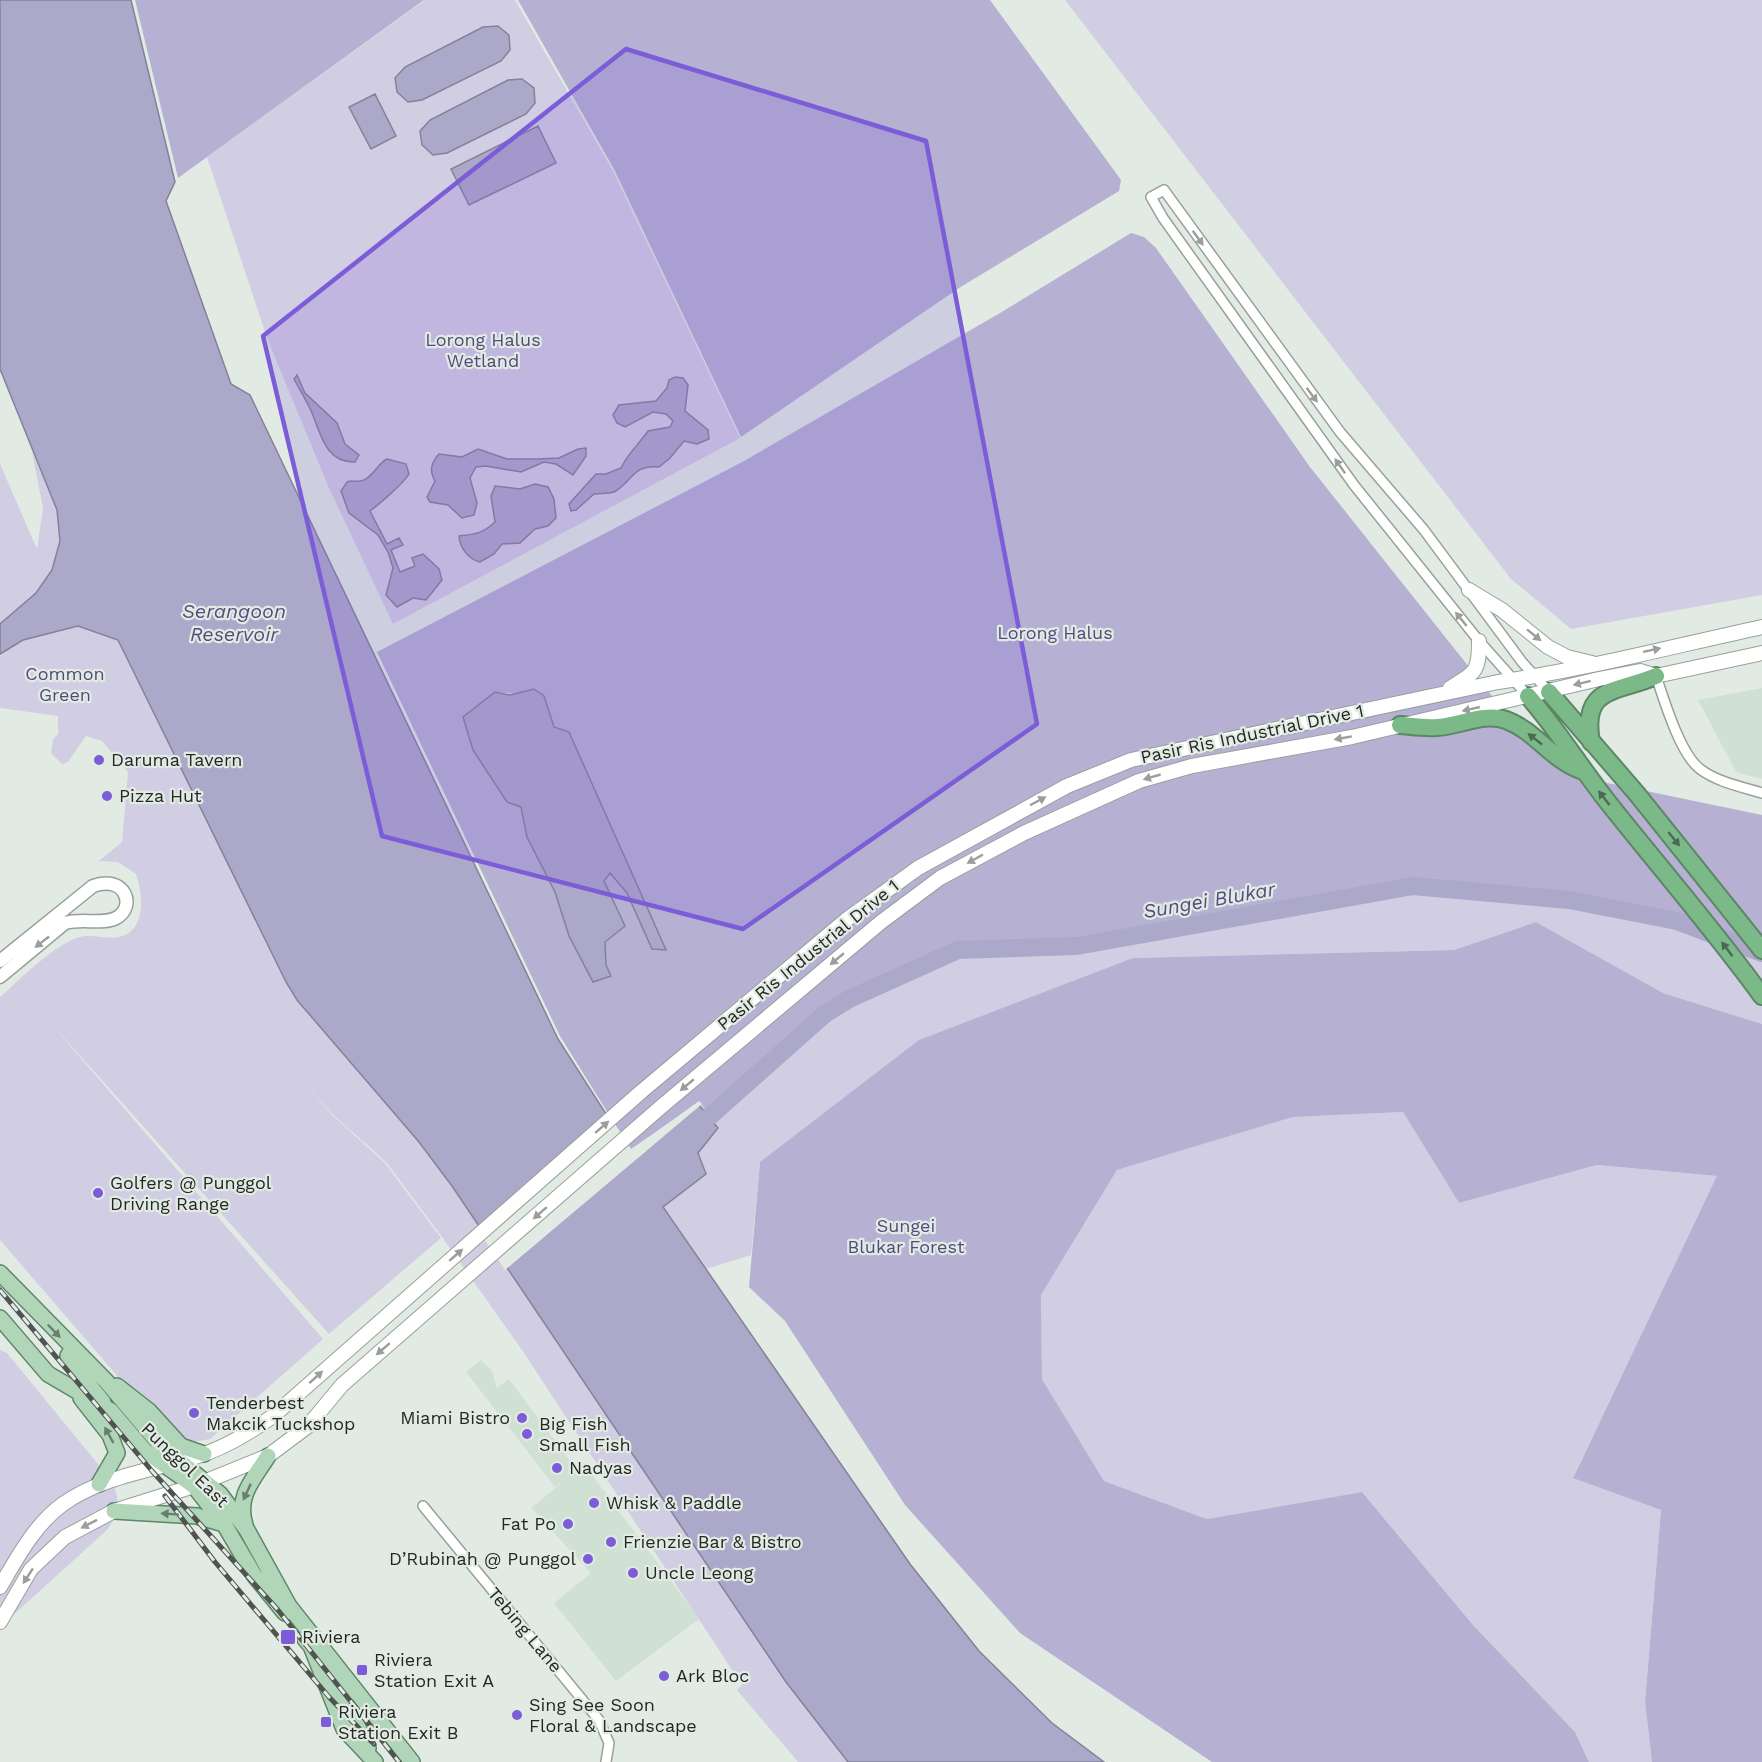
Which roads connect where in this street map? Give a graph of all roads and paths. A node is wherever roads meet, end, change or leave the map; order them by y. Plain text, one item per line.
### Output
1 (1469, 590) junction
2 (1762, 627) edge
3 (1479, 641) junction
4 (1762, 653) edge
5 (1595, 664) junction
6 (1535, 676) junction
7 (1656, 676) junction
8 (1513, 680) junction
9 (1549, 692) junction
10 (1438, 696) junction
11 (1528, 696) junction
12 (1400, 725) junction
13 (1592, 743) junction
14 (1583, 771) junction
15 (1762, 793) edge
16 (1762, 950) edge
17 (0, 962) edge
18 (0, 977) edge
19 (1762, 996) edge
20 (0, 1273) edge
21 (0, 1290) edge
22 (24, 1299) junction
23 (0, 1318) edge
24 (72, 1349) junction
25 (106, 1381) junction
26 (76, 1390) junction
27 (111, 1411) junction
28 (204, 1454) junction
29 (267, 1456) junction
30 (179, 1461) junction
31 (164, 1466) junction
32 (99, 1484) junction
33 (200, 1484) junction
34 (423, 1506) dead end
35 (114, 1511) junction
36 (224, 1524) junction
37 (247, 1530) junction
38 (0, 1587) edge
39 (0, 1622) edge
40 (400, 1746) junction
41 (374, 1761) edge
42 (412, 1762) edge
43 (606, 1762) edge

3 -> 1 street
1 -> 5 main road
1 - 6 street
5 -> 2 main road, Pasir Ris Industrial Drive 1
3 - 8 street
3 - 10 main road
4 - 7 main road, Pasir Ris Industrial Drive 1
5 - 6 main road, Pasir Ris Industrial Drive 1
6 - 8 main road, Pasir Ris Industrial Drive 1
6 - 9 street
7 -> 9 main road, Pasir Ris Industrial Drive 1
7 - 13 highway
7 - 15 street
8 - 10 main road, Pasir Ris Industrial Drive 1
8 - 11 street
9 - 11 main road, Pasir Ris Industrial Drive 1
9 - 13 highway
28 -> 10 main road, Pasir Ris Industrial Drive 1
11 -> 12 main road, Pasir Ris Industrial Drive 1
11 - 14 highway
14 -> 12 highway
12 -> 29 main road, Pasir Ris Industrial Drive 1
13 -> 16 highway
19 -> 14 highway
17 -> 18 street
20 - 22 main road, Punggol East
21 - 22 main road
22 -> 24 main road, Punggol East
23 - 26 main road, Punggol East
24 - 25 main road, Punggol East
24 - 27 main road
25 - 28 main road
25 - 30 main road, Punggol East
26 - 27 main road, Punggol East
32 -> 26 main road
27 - 31 main road, Punggol East
28 - 30 main road, Pasir Ris Industrial Drive 1
29 - 33 main road, Pasir Ris Industrial Drive 1
29 -> 37 main road
30 - 31 main road, Pasir Ris Industrial Drive 1
30 - 33 main road, Punggol East
31 - 32 main road, Pasir Ris Industrial Drive 1
31 - 33 main road, Punggol East
32 - 38 main road, Pasir Ris Industrial Drive 1
33 - 35 main road, Pasir Ris Industrial Drive 1
33 - 36 main road, Punggol East
33 - 37 main road, Punggol East
34 - 43 street, Tebing Lane
36 -> 35 main road
35 -> 39 main road, Pasir Ris Industrial Drive 1
36 - 41 main road, Punggol East
37 - 40 main road, Punggol East
40 - 41 main road
40 - 42 main road, Punggol East

